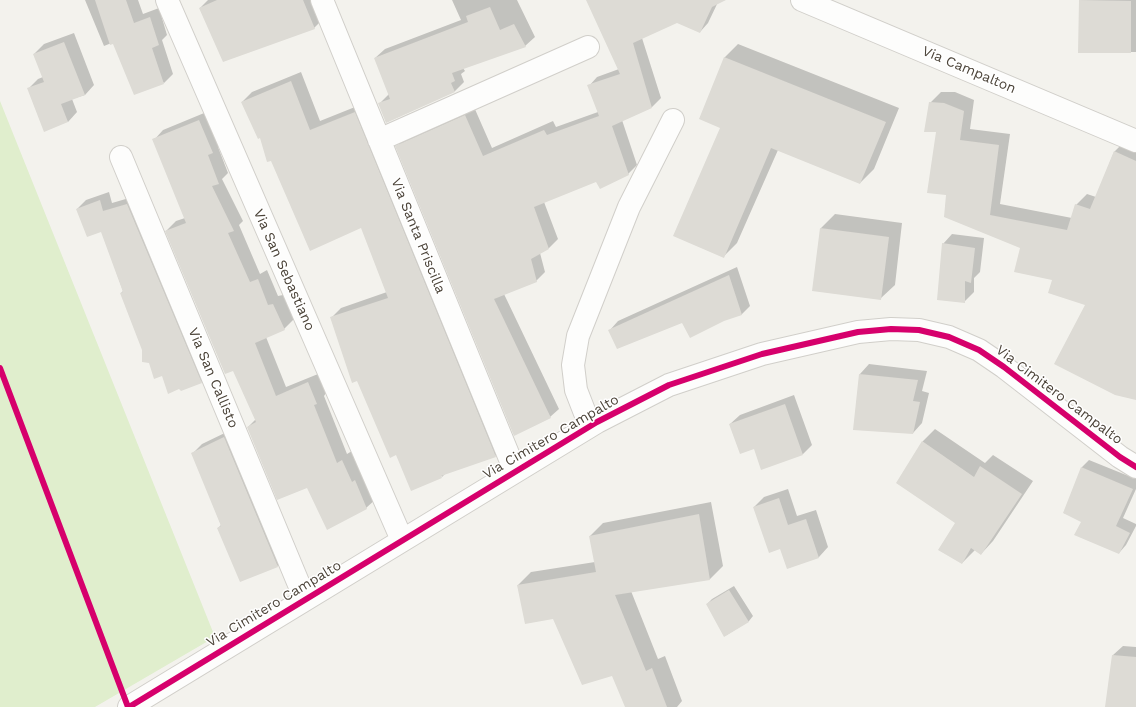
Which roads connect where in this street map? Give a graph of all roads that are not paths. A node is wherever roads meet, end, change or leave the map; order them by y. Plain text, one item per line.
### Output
1 (167, 0) edge
2 (322, 0) edge
3 (802, 0) edge
4 (588, 47) dead end
5 (672, 120) dead end
6 (379, 140) junction
7 (1136, 141) edge
8 (121, 157) dead end
9 (590, 426) junction
10 (1136, 467) edge
11 (515, 472) junction
12 (402, 540) junction
13 (305, 599) junction
14 (129, 707) edge

1 - 12 street, Via San Sebastiano
2 - 6 street, Via Santa Priscilla
3 - 7 street, Via Campalton
4 - 6 street
5 - 9 street
6 - 11 street, Via Santa Priscilla
8 - 13 street, Via San Callisto
9 - 10 street, Via Cimitero Campalto
9 - 11 street, Via Cimitero Campalto
11 - 12 street, Via Cimitero Campalto
12 - 13 street, Via Cimitero Campalto
13 - 14 street, Via Cimitero Campalto

